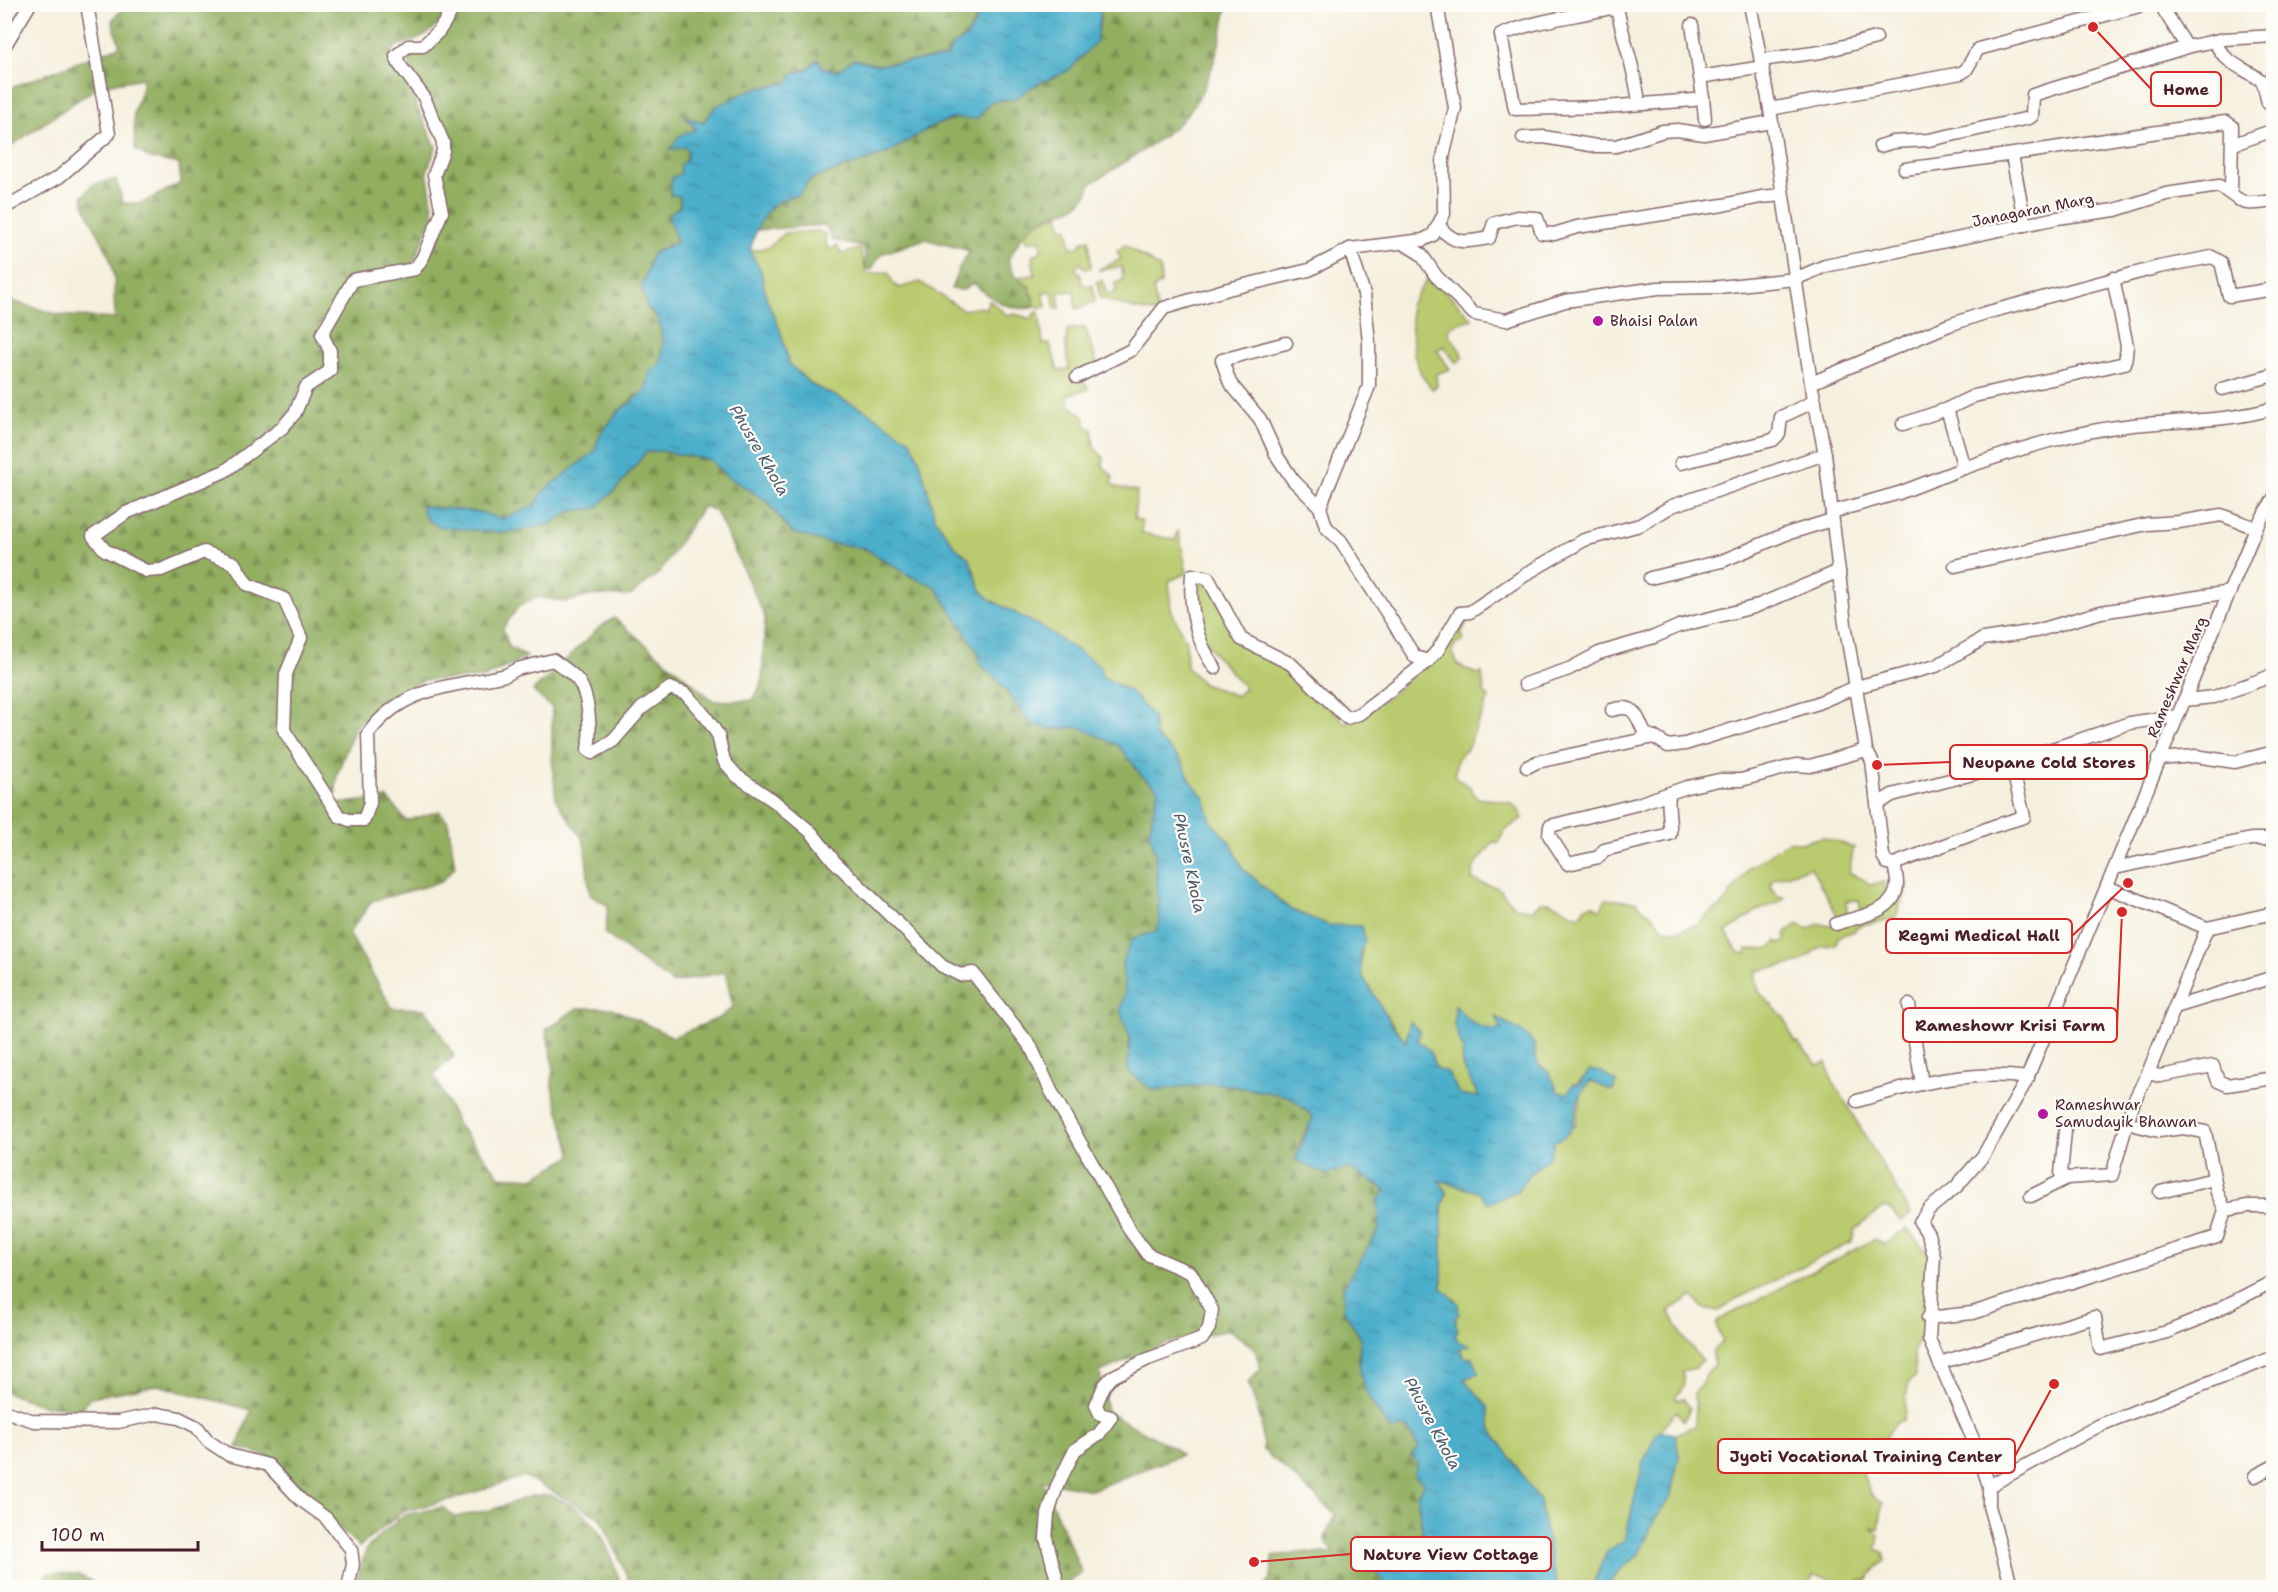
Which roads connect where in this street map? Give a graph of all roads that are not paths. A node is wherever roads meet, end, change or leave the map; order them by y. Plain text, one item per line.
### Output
1 (30, 4) edge
2 (87, 4) edge
3 (456, 4) edge
4 (1437, 4) edge
5 (1750, 4) edge
6 (2147, 4) edge
7 (2160, 4) edge
8 (1692, 25) dead end
9 (2274, 36) edge
10 (1876, 38) dead end
11 (2215, 41) junction
12 (4, 46) edge
13 (2187, 46) junction
14 (1762, 64) junction
15 (1700, 77) junction
16 (1703, 98) junction
17 (1639, 104) junction
18 (2274, 107) edge
19 (1770, 109) junction
20 (1705, 119) dead end
21 (1771, 122) junction
22 (2274, 130) edge
23 (1523, 138) dead end
24 (2234, 144) junction
25 (1880, 146) dead end
26 (2012, 155) junction
27 (1905, 169) dead end
28 (2231, 194) junction
29 (1782, 195) junction
30 (2274, 201) edge
31 (4, 208) edge
32 (2025, 225) junction
33 (1440, 226) junction
34 (1403, 243) junction
35 (1350, 249) junction
36 (2113, 278) junction
37 (1795, 279) junction
38 (2274, 289) edge
39 (1286, 343) dead end
40 (2274, 375) edge
41 (1077, 377) dead end
42 (1811, 383) junction
43 (2222, 389) dead end
44 (1815, 401) junction
45 (2274, 408) edge
46 (1947, 409) junction
47 (1903, 424) dead end
48 (1825, 454) junction
49 (1682, 463) dead end
50 (1964, 468) junction
51 (2274, 498) edge
52 (1320, 507) junction
53 (1832, 516) junction
54 (2256, 528) junction
55 (1955, 566) dead end
56 (1839, 571) junction
57 (1650, 578) dead end
58 (2230, 592) junction
59 (1428, 661) junction
60 (1215, 668) dead end
61 (2274, 675) edge
62 (1525, 684) dead end
63 (1856, 687) junction
64 (2184, 700) junction
65 (1612, 710) dead end
66 (2177, 716) junction
67 (1654, 737) junction
68 (1866, 750) junction
69 (2274, 752) edge
70 (2158, 759) junction
71 (2011, 762) junction
72 (1527, 767) dead end
73 (1669, 794) junction
74 (1878, 804) junction
75 (2274, 839) edge
76 (1894, 864) junction
77 (2115, 868) junction
78 (2107, 886) junction
79 (2274, 913) edge
80 (1836, 924) dead end
81 (2207, 928) junction
82 (2274, 977) edge
83 (1909, 1005) dead end
84 (2175, 1007) junction
85 (2148, 1073) junction
86 (2028, 1078) junction
87 (2274, 1078) edge
88 (1922, 1084) junction
89 (1857, 1101) dead end
90 (2127, 1123) junction
91 (2065, 1131) dead end
92 (2067, 1178) junction
93 (2214, 1179) junction
94 (2160, 1192) dead end
95 (2031, 1196) dead end
96 (2274, 1206) edge
97 (2225, 1210) junction
98 (2274, 1281) edge
99 (1928, 1318) junction
100 (2274, 1357) edge
101 (1939, 1363) junction
102 (4, 1411) edge
103 (2274, 1466) edge
104 (2255, 1476) dead end
105 (1989, 1486) junction
106 (348, 1587) edge
107 (1059, 1587) edge
108 (2012, 1587) edge

1 - 12 street
2 - 31 street
3 - 107 street
4 - 33 street
5 - 14 street
6 - 19 street
7 - 13 street
8 - 15 street
9 - 11 street
10 - 14 street
11 - 13 street
11 - 18 street
13 - 25 street
14 - 15 street
14 - 19 street
15 - 16 street
16 - 17 street
16 - 20 street
17 - 17 street
19 - 21 street
21 - 23 street
21 - 29 street
22 - 24 street
24 - 26 street
24 - 28 street
26 - 27 street
26 - 32 street
28 - 30 street, Janagaran Marg
28 - 32 street, Janagaran Marg
29 - 33 street
29 - 37 street
32 - 37 street, Janagaran Marg
33 - 34 street
34 - 35 street
34 - 37 street, Janagaran Marg
35 - 41 street
35 - 52 street
36 - 38 street
36 - 42 street
36 - 46 street
37 - 42 street
39 - 52 street
40 - 43 street
42 - 44 street
44 - 48 street
44 - 49 street
45 - 50 street
46 - 47 street
46 - 50 street
48 - 53 street
48 - 59 street
50 - 53 street
51 - 54 street, Rameshwar Marg
52 - 59 street
53 - 56 street
53 - 57 street
54 - 55 street
54 - 58 street, Rameshwar Marg
56 - 62 street
56 - 63 street
58 - 63 street
58 - 64 street, Rameshwar Marg
59 - 60 street
61 - 64 street
63 - 67 street
63 - 68 street
64 - 66 street, Rameshwar Marg
65 - 67 street
66 - 70 street, Rameshwar Marg
66 - 71 street
67 - 72 street
68 - 73 street
68 - 74 street
69 - 70 street
70 - 77 street, Rameshwar Marg
71 - 74 street
71 - 76 street
73 - 73 street
74 - 76 street
75 - 77 street
76 - 80 street
77 - 78 street, Rameshwar Marg
78 - 81 street
78 - 86 street, Rameshwar Marg
79 - 81 street
81 - 84 street
82 - 84 street
83 - 88 street
84 - 85 street
85 - 87 street
85 - 90 street
86 - 88 street
86 - 99 street, Rameshwar Marg
88 - 89 street
90 - 92 street
90 - 93 street
91 - 92 street
92 - 95 street
93 - 94 street
93 - 97 street
96 - 97 street
97 - 99 street
98 - 101 street
99 - 101 street, Rameshwar Marg
100 - 105 street
101 - 105 street, Rameshwar Marg
102 - 106 street
103 - 104 street
105 - 108 street, Rameshwar Marg

